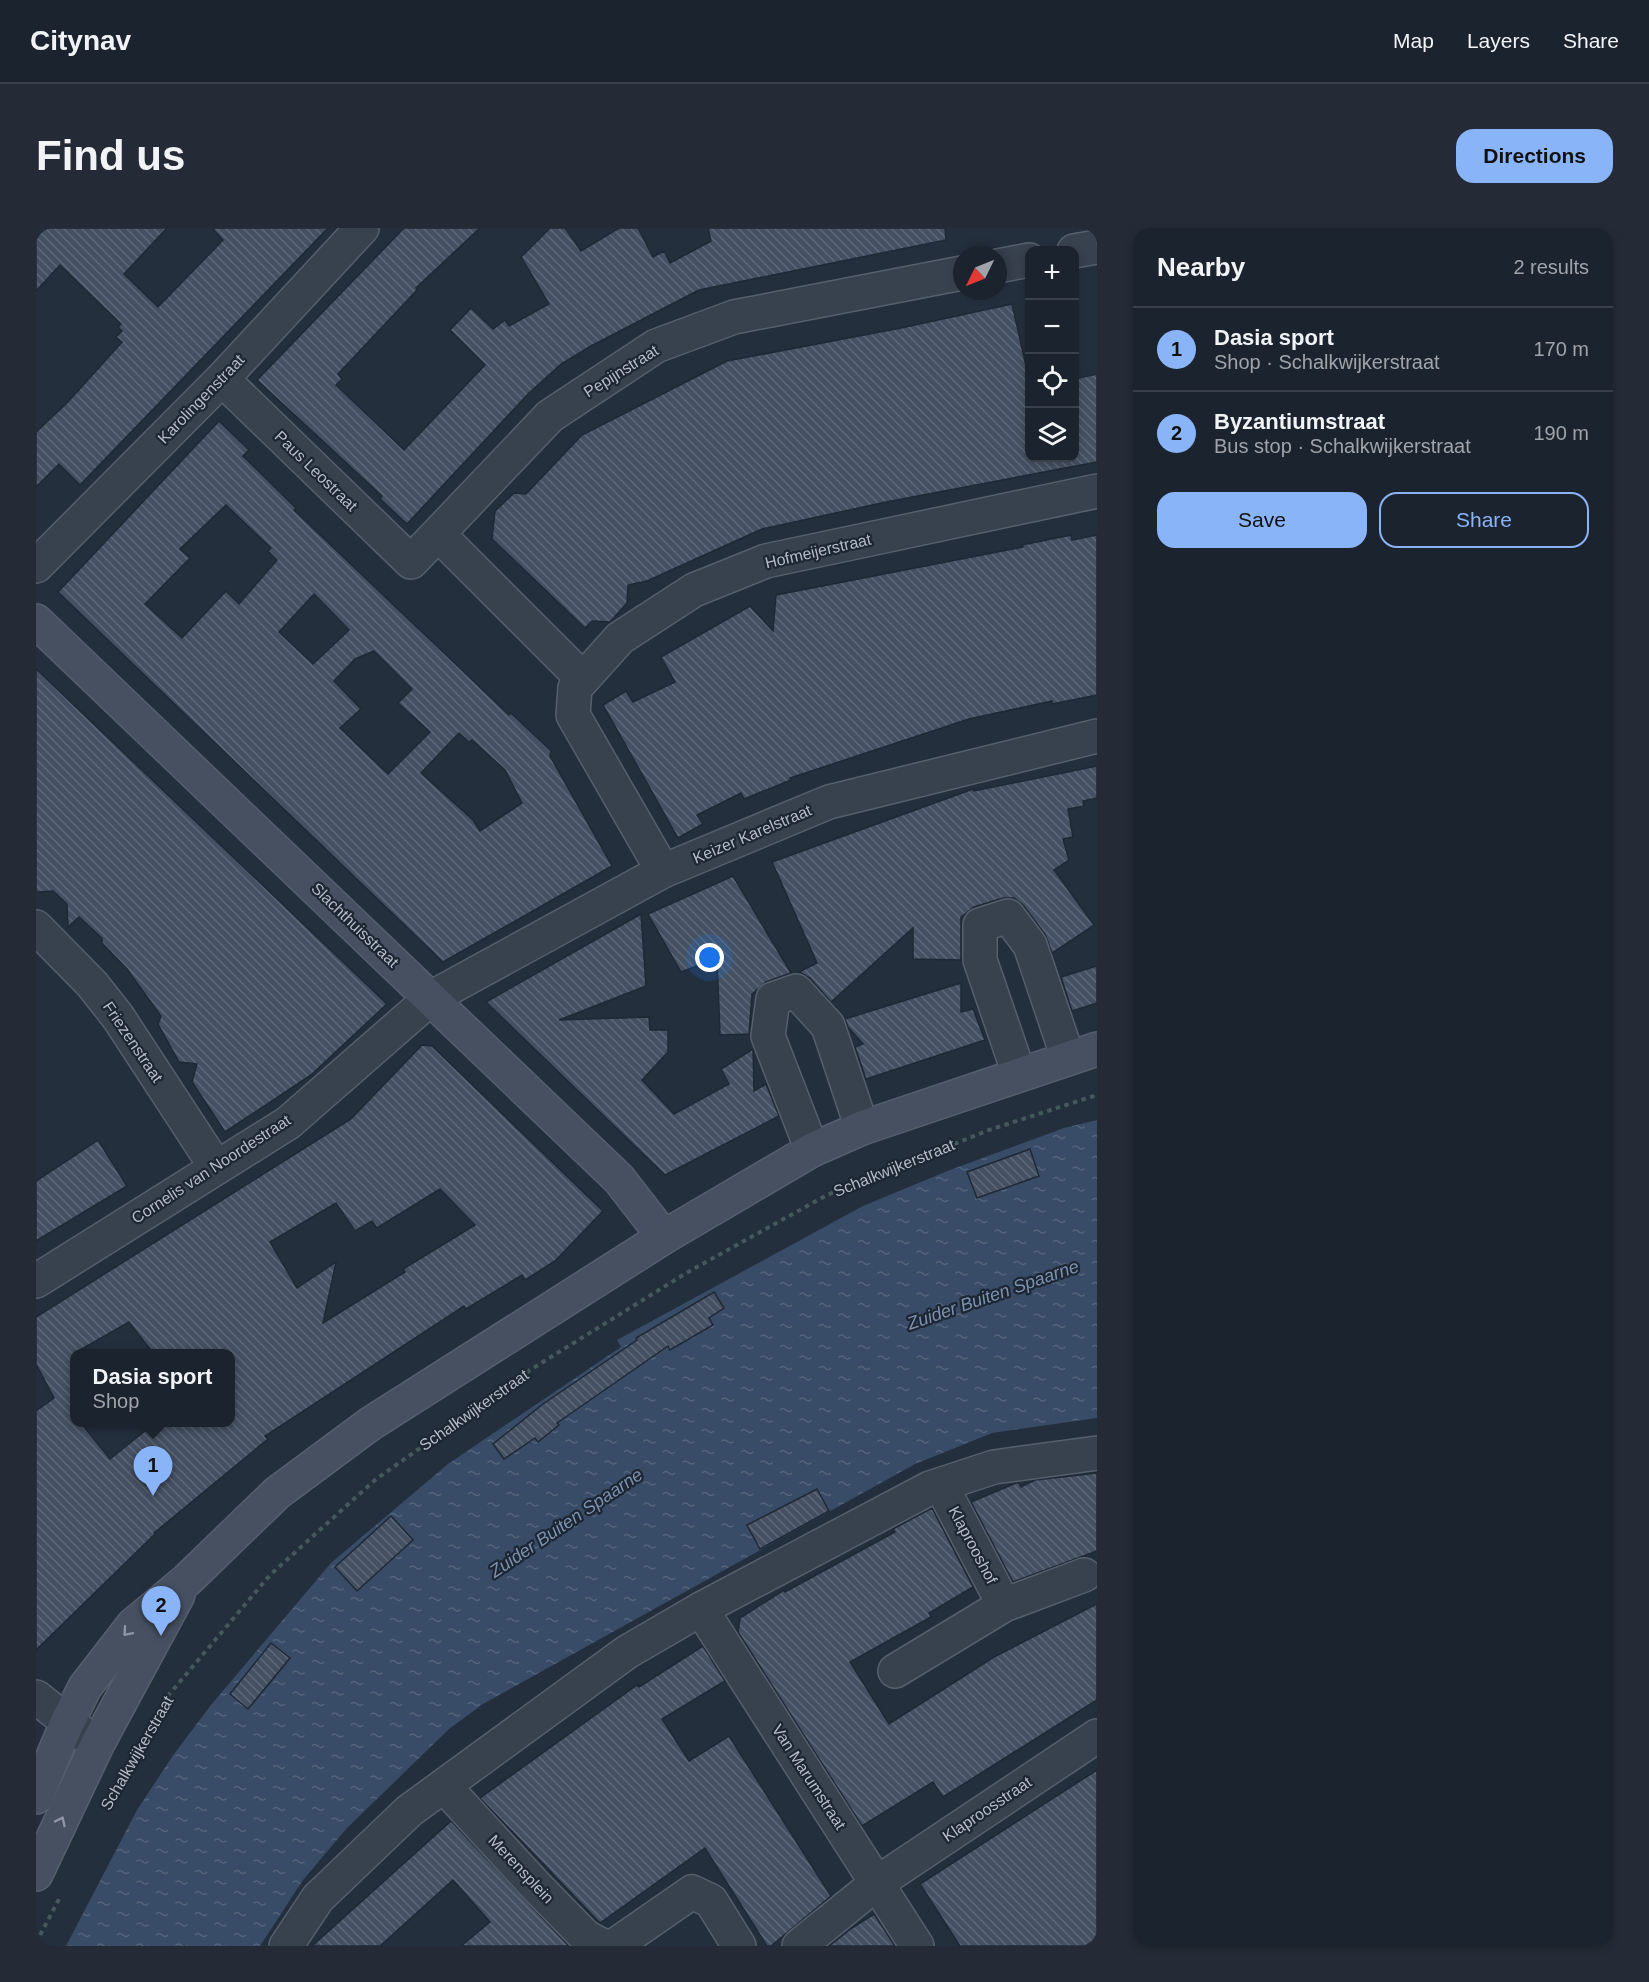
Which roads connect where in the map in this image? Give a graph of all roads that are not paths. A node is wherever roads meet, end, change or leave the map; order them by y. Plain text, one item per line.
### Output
1 (362, 228) edge
2 (1097, 247) edge
3 (1079, 250) edge
4 (1025, 261) edge
5 (1007, 264) edge
6 (953, 275) edge
7 (222, 379) junction
8 (1097, 490) edge
9 (439, 535) junction
10 (411, 562) joint
11 (36, 566) edge
12 (36, 621) edge
13 (579, 683) junction
14 (1097, 736) edge
15 (663, 872) junction
16 (36, 927) edge
17 (431, 998) junction
18 (1083, 1053) edge
19 (1019, 1074) junction
20 (862, 1128) junction
21 (812, 1150) junction
22 (216, 1167) junction
23 (664, 1237) junction
24 (36, 1281) edge
25 (1097, 1453) edge
26 (941, 1485) junction
27 (1084, 1575) dead end
28 (187, 1580) junction
29 (1004, 1605) junction
30 (701, 1609) junction
31 (895, 1671) dead end
32 (48, 1715) edge
33 (1097, 1736) edge
34 (97, 1745) junction
35 (444, 1786) junction
36 (36, 1797) edge
37 (49, 1882) edge
38 (877, 1883) junction
39 (286, 1946) edge
40 (603, 1946) edge
41 (614, 1946) edge
42 (739, 1946) edge
43 (799, 1946) edge
44 (917, 1946) edge

1 - 7 street, Karolingenstraat
2 - 3 street
4 - 5 street
6 - 9 street, Pepijnstraat
7 - 10 street, Paus Leostraat
7 - 11 street, Karolingenstraat
8 - 13 street, Hofmeijerstraat
9 - 10 street, Pepijnstraat
9 - 13 street
12 - 17 main road, Slachthuisstraat
13 - 15 street
14 - 15 street, Keizer Karelstraat
15 - 17 street, Keizer Karelstraat
16 - 22 street, Friezenstraat
17 - 22 street, Cornelis van Noordestraat
17 - 23 main road, Slachthuisstraat
18 - 19 main road
18 - 19 street
19 - 20 main road
20 - 21 main road
20 - 21 street
21 - 23 main road
22 - 24 street, Cornelis van Noordestraat
23 - 28 main road
25 - 26 street
26 - 29 street, Klaprooshof
26 - 30 street
27 - 29 street
28 -> 32 main road
28 - 34 main road
29 - 31 street
30 - 35 street
30 - 38 street, Van Marumstraat
32 - 34 street
32 - 36 main road
33 - 38 street, Klaproosstraat
37 -> 34 main road
35 - 39 street
35 - 40 street, Merensplein
38 - 43 street
38 - 44 street, Van Marumstraat
41 - 42 street

